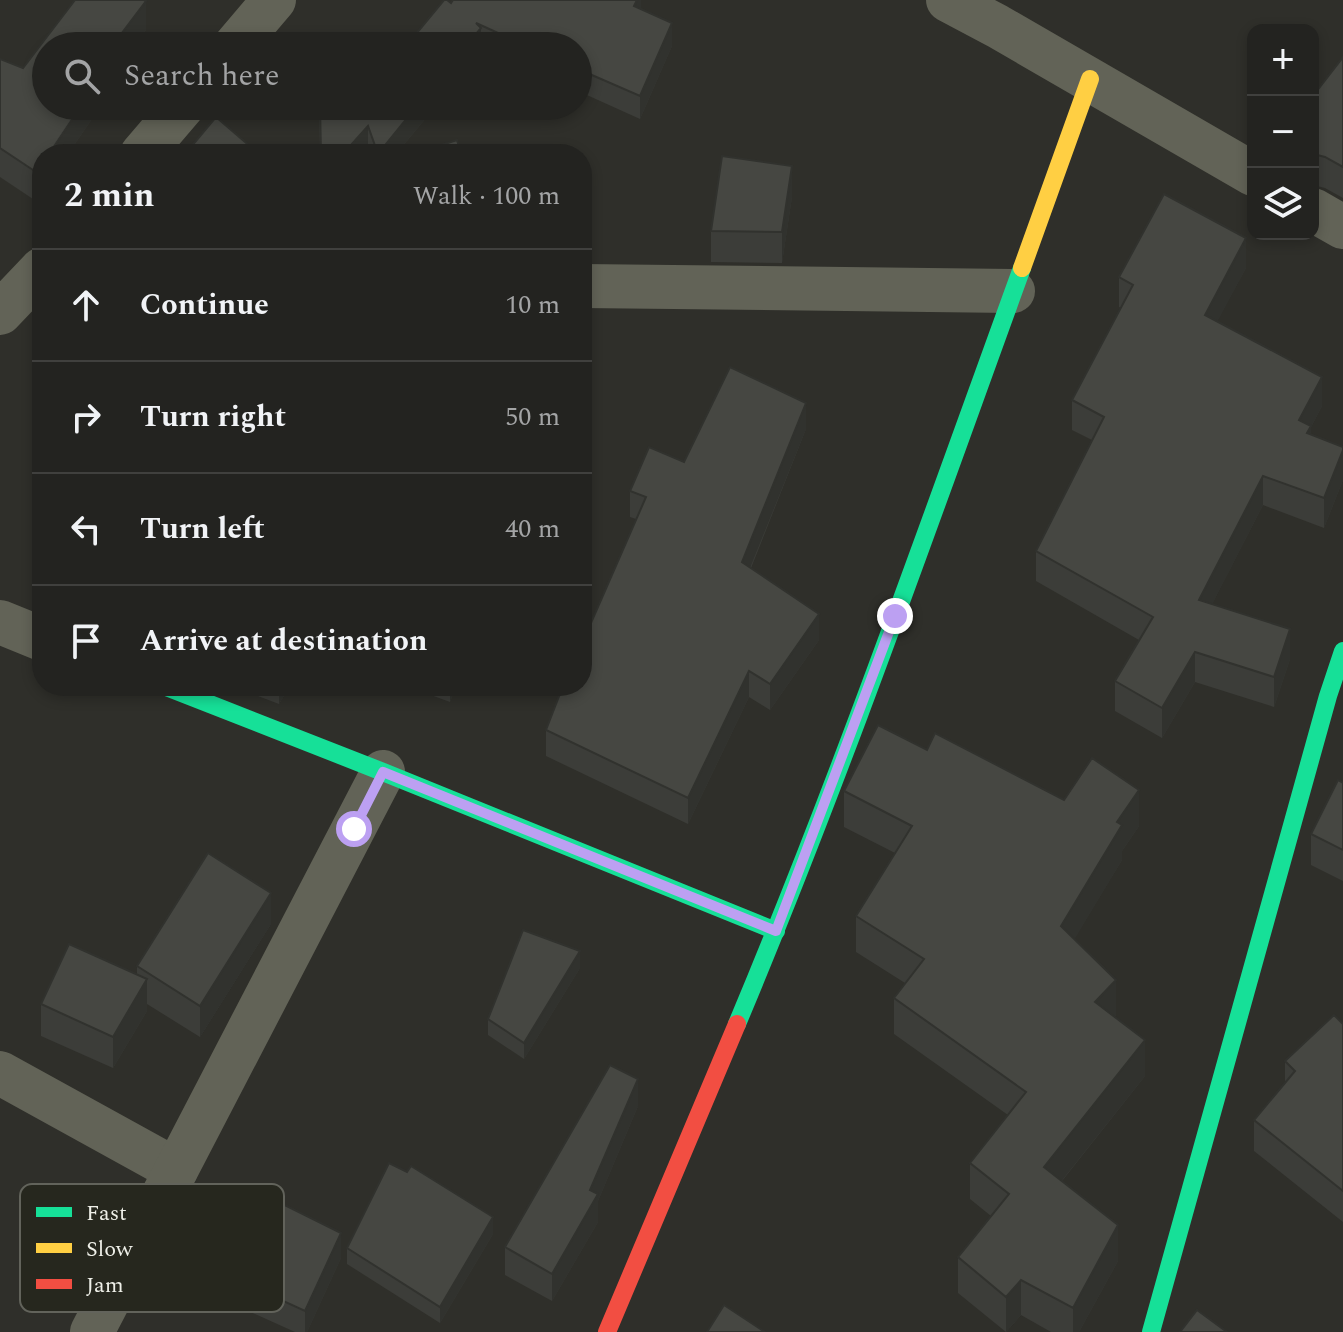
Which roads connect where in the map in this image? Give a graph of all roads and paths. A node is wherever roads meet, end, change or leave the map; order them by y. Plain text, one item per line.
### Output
1 (274, 0) edge
2 (948, 0) edge
3 (1010, 13) edge
4 (247, 32) edge
5 (1090, 79) junction
6 (171, 120) edge
7 (151, 144) edge
8 (1247, 171) edge
9 (1319, 213) edge
10 (1343, 227) edge
11 (32, 279) edge
12 (592, 286) edge
13 (1013, 291) junction
14 (0, 313) edge
15 (0, 622) edge
16 (32, 635) edge
17 (1343, 651) edge
18 (189, 696) edge
19 (1336, 702) edge
20 (383, 772) junction
21 (776, 931) junction
22 (0, 1073) edge
23 (176, 1170) junction
24 (169, 1184) edge
25 (102, 1312) edge
26 (92, 1332) edge
27 (607, 1332) edge
28 (1151, 1332) edge

1 - 4 street
2 - 3 street
3 - 5 street
5 - 8 street
5 - 13 street
6 - 7 street
9 - 10 street
11 - 14 street
12 - 13 street
13 - 21 street
15 - 16 street
17 - 19 street
18 - 20 street
19 - 28 street
20 - 21 street
20 - 23 street
21 - 27 street
22 - 23 street
23 - 24 street
25 - 26 street

